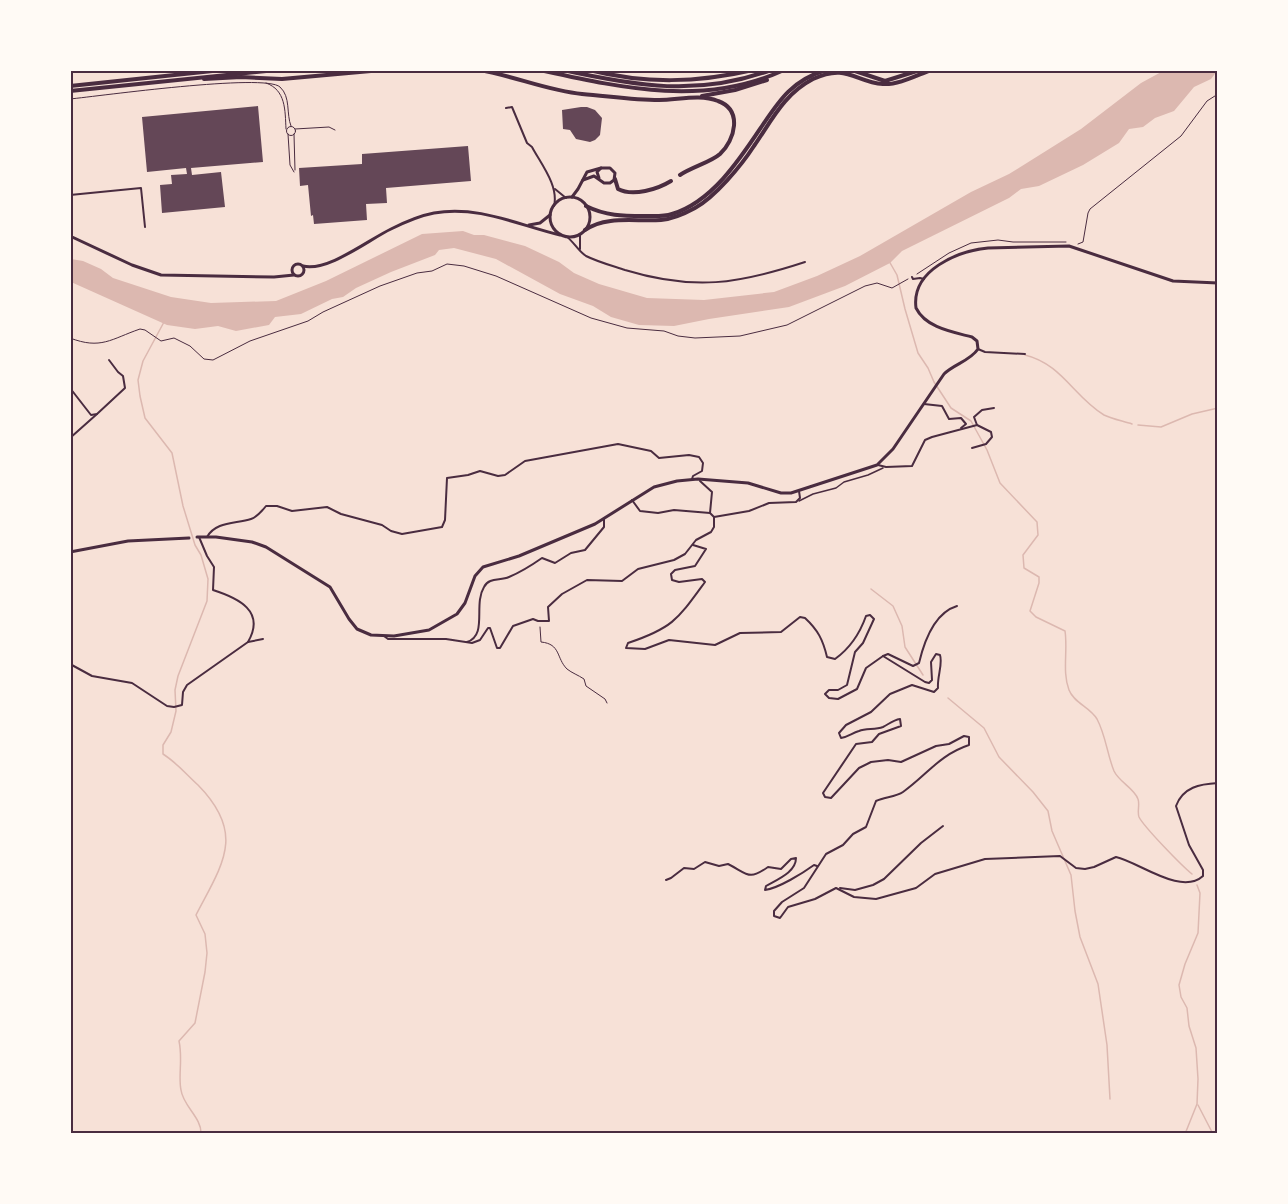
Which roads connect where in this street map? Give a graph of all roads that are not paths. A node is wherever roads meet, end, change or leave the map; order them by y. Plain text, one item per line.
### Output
1 (222, 70) edge
2 (276, 70) edge
3 (382, 70) edge
4 (480, 70) edge
5 (540, 70) edge
6 (563, 70) edge
7 (589, 70) edge
8 (753, 70) edge
9 (771, 70) edge
10 (826, 70) edge
11 (852, 70) edge
12 (865, 70) edge
13 (920, 70) edge
14 (931, 70) edge
15 (782, 71) edge
16 (873, 77) junction
17 (176, 80) junction
18 (264, 82) junction
19 (70, 86) edge
20 (70, 91) edge
21 (692, 98) junction
22 (70, 99) edge
23 (506, 108) dead end
24 (291, 126) junction
25 (286, 129) junction
26 (295, 129) junction
27 (334, 130) dead end
28 (288, 134) junction
29 (294, 134) junction
30 (603, 168) junction
31 (680, 175) dead end
32 (599, 178) junction
33 (615, 179) junction
34 (583, 180) junction
35 (671, 181) dead end
36 (553, 187) junction
37 (579, 189) junction
38 (70, 195) edge
39 (569, 198) junction
40 (581, 201) junction
41 (554, 206) junction
42 (586, 206) junction
43 (551, 214) junction
44 (527, 226) junction
45 (145, 227) dead end
46 (585, 230) junction
47 (560, 235) junction
48 (580, 235) junction
49 (70, 236) edge
50 (567, 237) junction
51 (581, 252) junction
52 (805, 262) dead end
53 (303, 266) junction
54 (315, 266) junction
55 (304, 272) junction
56 (293, 273) junction
57 (912, 277) road end
58 (924, 279) junction
59 (1218, 284) edge
60 (978, 349) junction
61 (1025, 354) dead end
62 (109, 360) dead end
63 (70, 388) edge
64 (924, 404) junction
65 (994, 408) dead end
66 (98, 414) junction
67 (977, 425) junction
68 (960, 429) junction
69 (70, 438) edge
70 (972, 448) dead end
71 (877, 465) junction
72 (886, 467) junction
73 (692, 479) junction
74 (698, 479) junction
75 (799, 491) junction
76 (632, 499) junction
77 (799, 501) junction
78 (710, 513) junction
79 (714, 517) junction
80 (604, 519) junction
81 (198, 537) junction
82 (207, 537) junction
83 (693, 545) junction
84 (70, 552) edge
85 (957, 606) dead end
86 (384, 636) junction
87 (263, 639) dead end
88 (249, 642) junction
89 (464, 643) junction
90 (884, 656) junction
91 (70, 664) edge
92 (1218, 783) edge
93 (943, 826) dead end
94 (817, 866) junction
95 (666, 880) dead end
96 (836, 888) junction

1 - 19 highway
2 - 17 highway
3 - 17 highway
4 - 21 highway
5 - 15 highway
6 - 9 highway
7 - 8 highway
10 - 42 highway
11 - 16 highway
12 - 16 highway
13 - 16 highway
14 - 46 highway
15 - 21 highway
17 - 20 highway
18 - 22 lane
18 - 24 lane
18 - 25 lane
21 - 31 highway
23 - 36 street
24 - 25 lane
24 - 26 lane
25 - 28 lane
26 - 27 lane
26 - 29 lane
28 - 29 lane
28 - 29 lane
30 - 32 main road
30 - 33 main road
30 - 34 main road
32 - 33 main road
32 - 34 main road
33 - 35 highway
34 - 37 main road
36 - 39 street
36 - 41 street
37 - 39 main road
37 - 40 main road
38 - 45 street
39 - 40 main road
39 - 41 main road
40 - 42 main road
41 - 43 main road
42 - 46 main road
43 - 44 main road
43 - 47 main road
44 - 47 main road
44 - 54 main road
46 - 48 main road
47 - 50 main road
48 - 50 main road
48 - 51 street
49 - 56 main road
50 - 51 street
51 - 52 street
53 - 54 main road
53 - 55 main road
53 - 56 main road
54 - 55 main road
55 - 56 main road
57 - 58 street
58 - 59 main road
58 - 60 main road
60 - 61 street
60 - 64 main road
62 - 66 street
63 - 66 street
64 - 68 street
64 - 71 main road
65 - 67 street
66 - 69 street
67 - 68 street
67 - 70 street
68 - 72 street
71 - 72 street
71 - 75 main road
72 - 77 street
73 - 74 main road
73 - 76 main road
73 - 82 street
74 - 75 main road
74 - 78 street
75 - 77 street
76 - 78 street
76 - 80 main road
77 - 79 street
78 - 79 street
79 - 83 street
80 - 86 main road
80 - 89 street
81 - 82 main road
81 - 84 main road
81 - 88 street
82 - 86 main road
83 - 89 street
83 - 90 street
85 - 90 street
86 - 89 street
87 - 88 street
88 - 91 street
90 - 94 street
92 - 96 street
93 - 96 street
94 - 95 street
94 - 96 street

